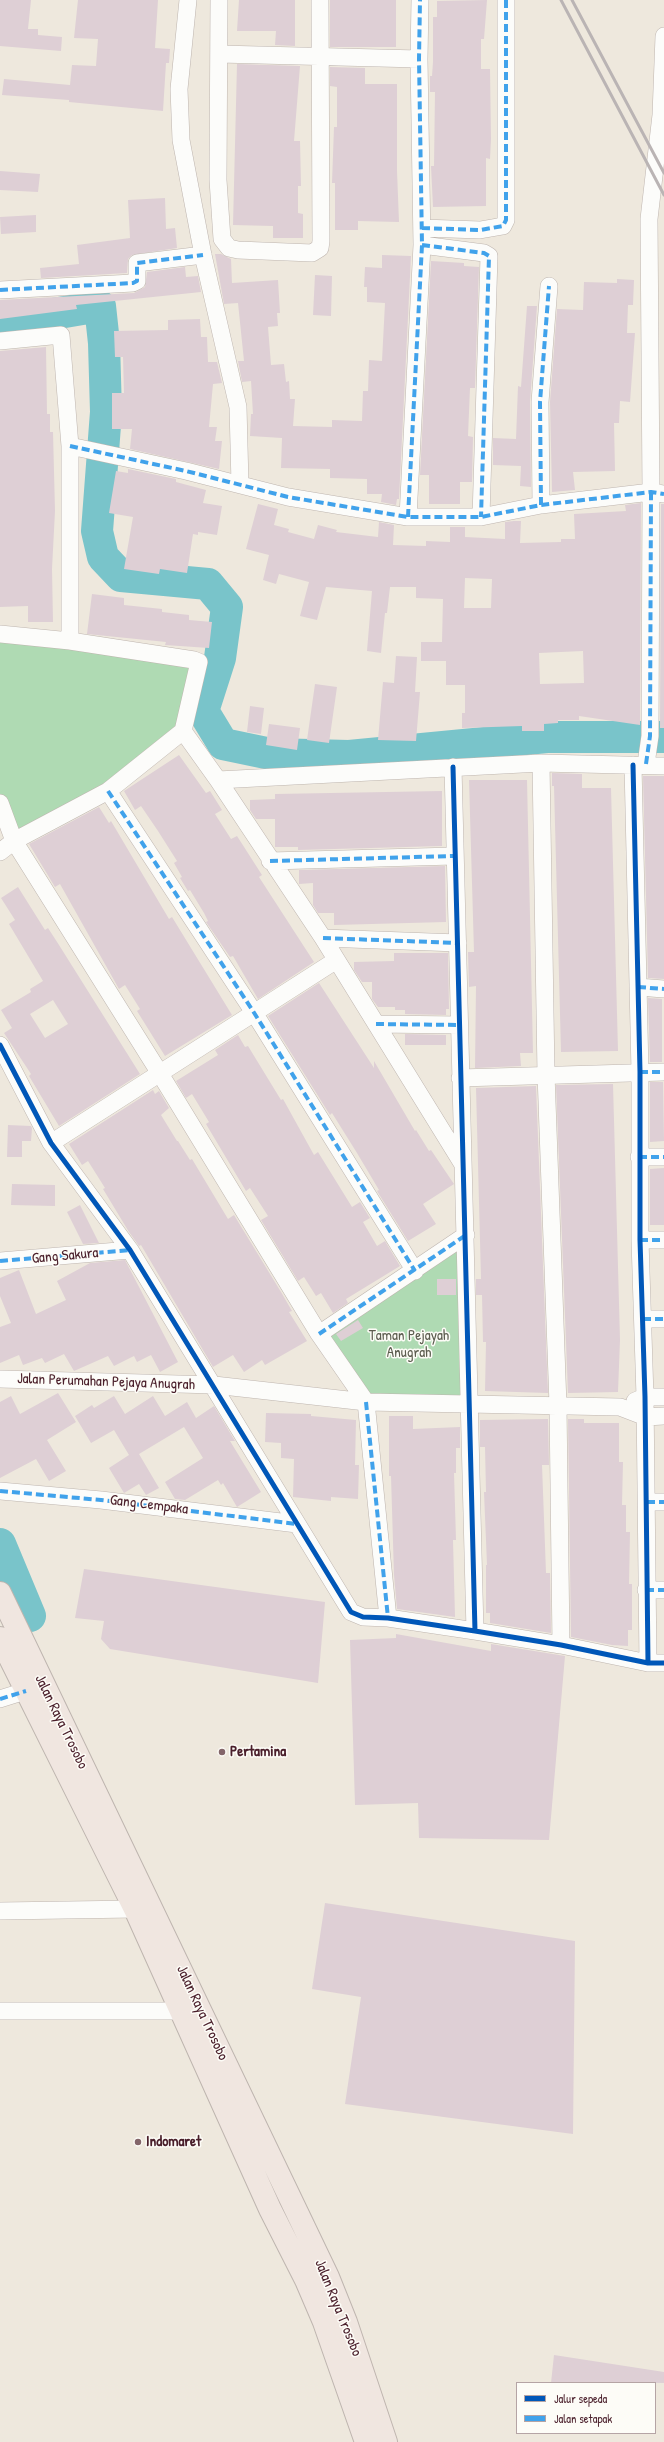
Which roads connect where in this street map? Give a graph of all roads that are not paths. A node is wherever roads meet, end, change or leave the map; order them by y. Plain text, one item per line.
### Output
1 (188, 0) edge
2 (219, 0) edge
3 (320, 0) edge
4 (420, 0) edge
5 (506, 0) edge
6 (664, 37) edge
7 (219, 54) junction
8 (320, 56) junction
9 (419, 59) junction
10 (662, 117) edge
11 (422, 236) junction
12 (203, 255) junction
13 (549, 286) dead end
14 (0, 290) edge
15 (0, 341) edge
16 (74, 447) junction
17 (240, 484) junction
18 (658, 493) edge
19 (541, 505) junction
20 (408, 517) junction
21 (481, 517) junction
22 (0, 634) edge
23 (70, 641) junction
24 (183, 731) junction
25 (644, 754) junction
26 (541, 763) junction
27 (664, 766) edge
28 (453, 767) junction
29 (218, 780) junction
30 (108, 791) junction
31 (0, 803) edge
32 (14, 842) junction
33 (0, 852) edge
34 (454, 856) junction
35 (270, 861) junction
36 (323, 938) junction
37 (458, 943) junction
38 (335, 961) junction
39 (638, 987) junction
40 (664, 989) edge
41 (254, 1011) junction
42 (376, 1024) junction
43 (459, 1025) junction
44 (0, 1045) edge
45 (159, 1072) junction
46 (640, 1072) junction
47 (664, 1072) edge
48 (546, 1074) junction
49 (460, 1078) junction
50 (51, 1143) junction
51 (639, 1157) junction
52 (664, 1157) edge
53 (464, 1165) junction
54 (466, 1235) junction
55 (640, 1240) junction
56 (664, 1240) edge
57 (130, 1250) junction
58 (0, 1261) edge
59 (415, 1271) junction
60 (643, 1319) junction
61 (664, 1319) edge
62 (320, 1334) junction
63 (0, 1379) edge
64 (214, 1385) junction
65 (645, 1397) junction
66 (664, 1397) edge
67 (366, 1402) junction
68 (469, 1403) junction
69 (558, 1405) junction
70 (620, 1407) junction
71 (664, 1416) edge
72 (646, 1417) junction
73 (0, 1491) edge
74 (647, 1502) junction
75 (664, 1502) edge
76 (297, 1524) junction
77 (646, 1590) junction
78 (664, 1590) edge
79 (0, 1593) edge
80 (388, 1618) junction
81 (475, 1631) junction
82 (0, 1638) edge
83 (561, 1645) junction
84 (656, 1663) edge
85 (34, 1689) junction
86 (0, 1699) edge
87 (135, 1909) junction
88 (0, 1911) edge
89 (0, 2011) edge
90 (180, 2011) junction
91 (366, 2442) edge
92 (386, 2442) edge

1 - 12 street
2 - 7 street
3 - 8 street
4 - 9 street
5 - 11 street
6 - 10 street
7 - 8 street
7 - 8 street
8 - 9 street
9 - 11 street
10 - 18 street
11 - 20 street
11 - 21 street
12 - 14 street
12 - 17 street
13 - 19 street
15 - 16 street
16 - 17 street
16 - 23 street
17 - 20 street
18 - 19 street
18 - 25 street
19 - 21 street
20 - 21 street
22 - 23 street
23 - 24 street
24 - 29 street
24 - 30 street
25 - 26 street
25 - 27 street
25 - 39 street
26 - 28 street
26 - 48 street
28 - 29 street
28 - 34 street
29 - 35 street
30 - 32 street
30 - 41 street
31 - 32 street
32 - 33 street
32 - 45 street
34 - 35 street
34 - 37 street
35 - 36 street
36 - 37 street
36 - 38 street
37 - 43 street
38 - 41 street
38 - 42 street
39 - 40 street
39 - 46 street
41 - 45 street
41 - 59 street
42 - 43 street
42 - 53 street
43 - 49 street
44 - 50 street
45 - 50 street
45 - 62 street
46 - 47 street
46 - 48 street
46 - 51 street
48 - 49 street
48 - 69 street
49 - 53 street
50 - 57 street
51 - 52 street
51 - 55 street
53 - 54 street
54 - 59 street
54 - 68 street
55 - 56 street
55 - 60 street
57 - 58 street, Gang Sakura
57 - 64 street
59 - 62 street
60 - 61 street
60 - 65 street
62 - 67 street
63 - 64 street, Jalan Perumahan Pejaya Anugrah
64 - 67 street, Jalan Perumahan Pejaya Anugrah
64 - 76 street
65 - 66 street
65 - 70 street, Jalan Perumahan Pejaya Anugrah
65 - 72 street
67 - 68 street, Jalan Perumahan Pejaya Anugrah
67 - 80 street
68 - 69 street, Jalan Perumahan Pejaya Anugrah
68 - 81 street
69 - 70 street, Jalan Perumahan Pejaya Anugrah
69 - 83 street
70 - 72 street, Jalan Perumahan Pejaya Anugrah
71 - 72 street
72 - 74 street
73 - 76 street, Gang Cempaka
74 - 75 street
74 - 77 street
76 - 80 street
77 - 78 street
77 - 84 street
79 - 85 highway, Jalan Raya Trosobo
80 - 81 street
81 - 83 street
82 - 85 highway, Jalan Raya Trosobo
83 - 84 street
85 - 86 street
85 - 87 highway, Jalan Raya Trosobo
85 - 92 highway, Jalan Raya Trosobo
87 - 88 street
87 - 90 highway, Jalan Raya Trosobo
89 - 90 street
90 - 91 highway, Jalan Raya Trosobo

